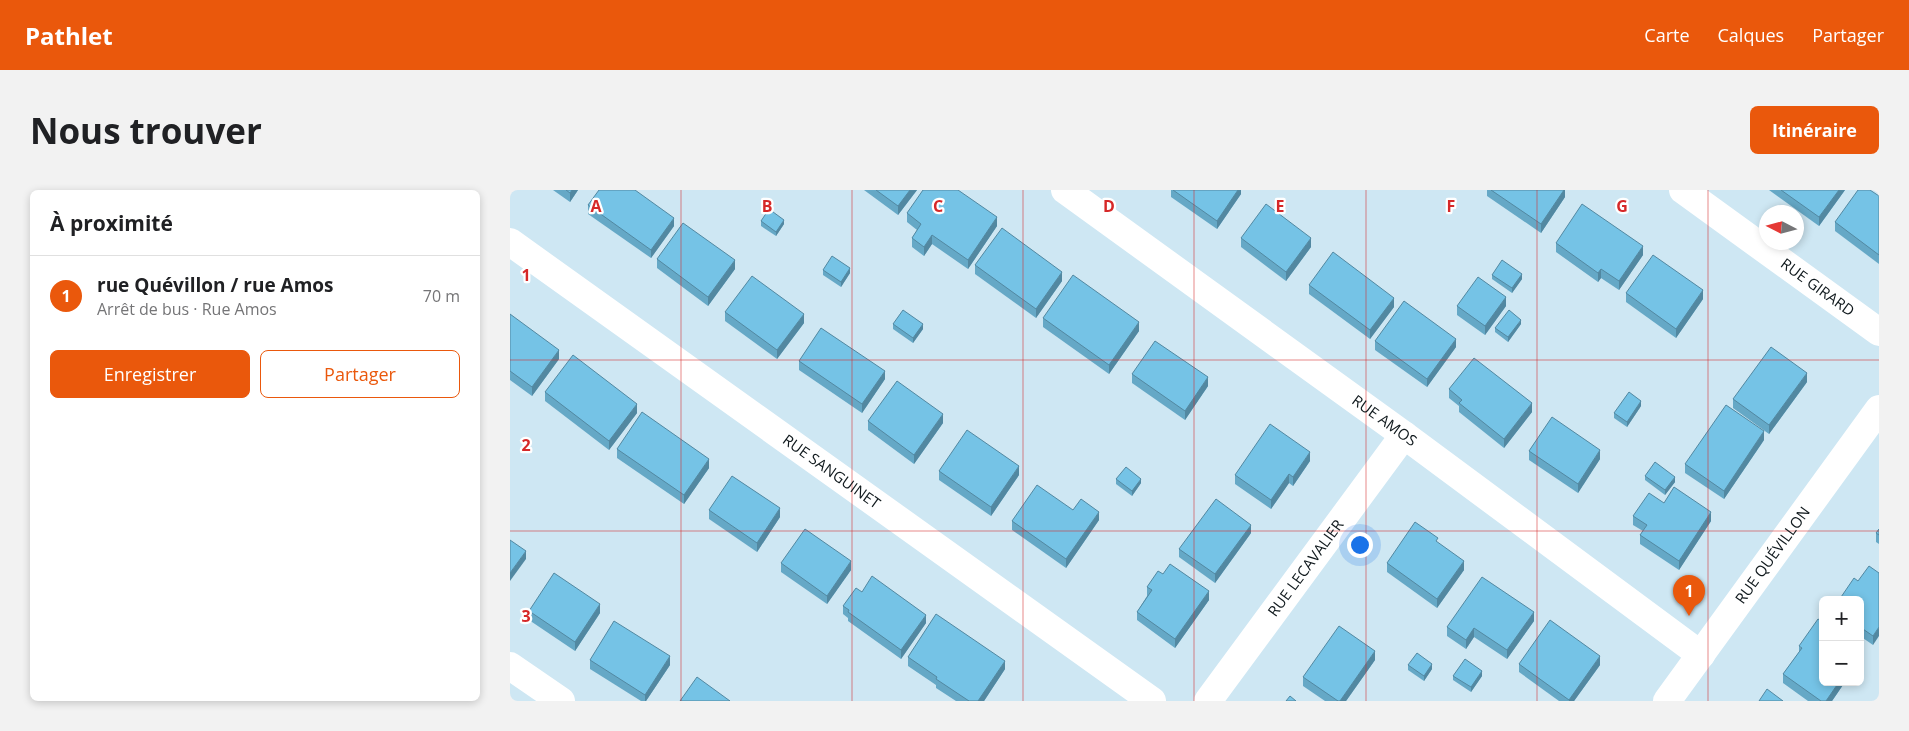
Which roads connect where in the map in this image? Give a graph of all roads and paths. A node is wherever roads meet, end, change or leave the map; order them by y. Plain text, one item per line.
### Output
1 (1065, 190) edge
2 (1684, 190) edge
3 (510, 242) edge
4 (1879, 332) edge
5 (1879, 409) edge
6 (1404, 435) junction
7 (1701, 655) junction
8 (510, 666) edge
9 (561, 701) edge
10 (1152, 701) edge
11 (1208, 701) edge
12 (1667, 701) edge

1 - 6 street, RUE AMOS
2 - 4 street, RUE GIRARD
3 - 10 street, RUE SANGUINET
5 - 7 street, RUE QUÉVILLON
6 - 7 street, RUE AMOS
6 - 11 street, RUE LECAVALIER
7 - 12 street, RUE QUÉVILLON
8 - 9 street

